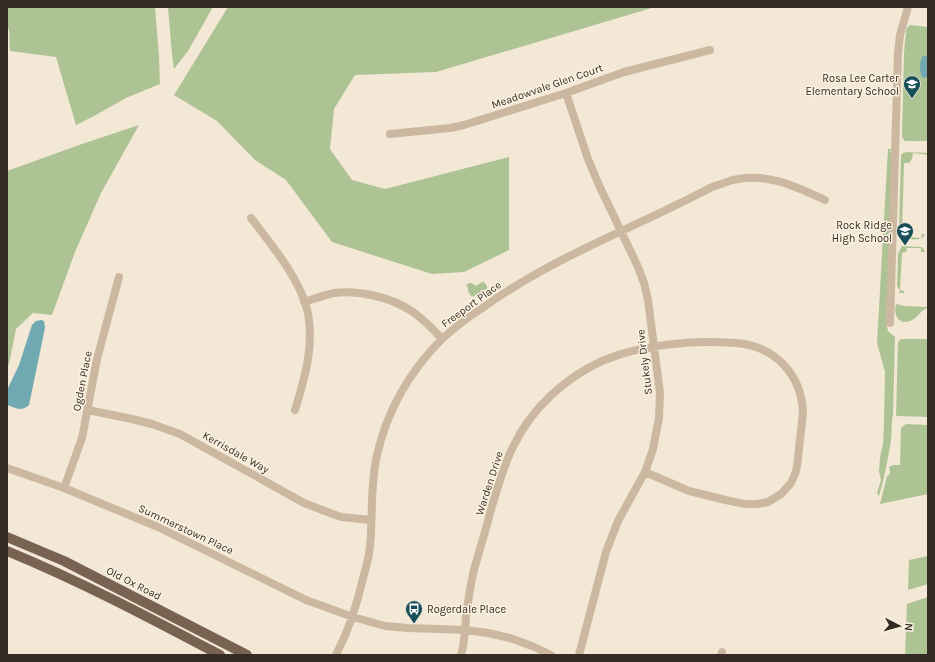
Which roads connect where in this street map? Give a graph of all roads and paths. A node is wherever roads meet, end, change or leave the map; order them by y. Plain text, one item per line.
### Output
1 (908, 7) edge
2 (710, 50) dead end
3 (566, 93) junction
4 (390, 134) dead end
5 (825, 200) dead end
6 (251, 218) dead end
7 (620, 231) junction
8 (118, 277) dead end
9 (304, 302) junction
10 (890, 323) dead end
11 (442, 339) junction
12 (654, 347) junction
13 (88, 410) junction
14 (295, 410) dead end
15 (7, 468) edge
16 (645, 472) junction
17 (64, 488) junction
18 (371, 520) junction
19 (7, 537) edge
20 (7, 551) edge
21 (353, 617) junction
22 (465, 630) junction
23 (220, 655) edge
24 (247, 655) edge
25 (336, 655) edge
26 (461, 655) edge
27 (551, 655) edge
28 (579, 655) edge

1 - 10 street
2 - 3 street, Meadowvale Glen Court
3 - 4 street, Meadowvale Glen Court
3 - 7 street, Stukely Drive
5 - 7 street, Freeport Place
6 - 9 street
7 - 11 street, Freeport Place
7 - 12 street, Stukely Drive
8 - 13 street, Ogden Place
9 - 11 street
9 - 14 street
11 - 18 street, Freeport Place
12 - 16 street, Stukely Drive
12 - 16 street, Warden Drive
12 - 22 street, Warden Drive
13 - 17 street, Ogden Place
13 - 18 street, Kerrisdale Way
15 - 17 street, Summerstown Place
16 - 28 street, Stukely Drive
17 - 21 street, Summerstown Place
18 - 21 street, Freeport Place
19 - 24 main road, Old Ox Road
20 - 23 main road
21 - 22 street
21 - 25 street, Freeport Place
22 - 26 street, Warden Drive
22 - 27 street

